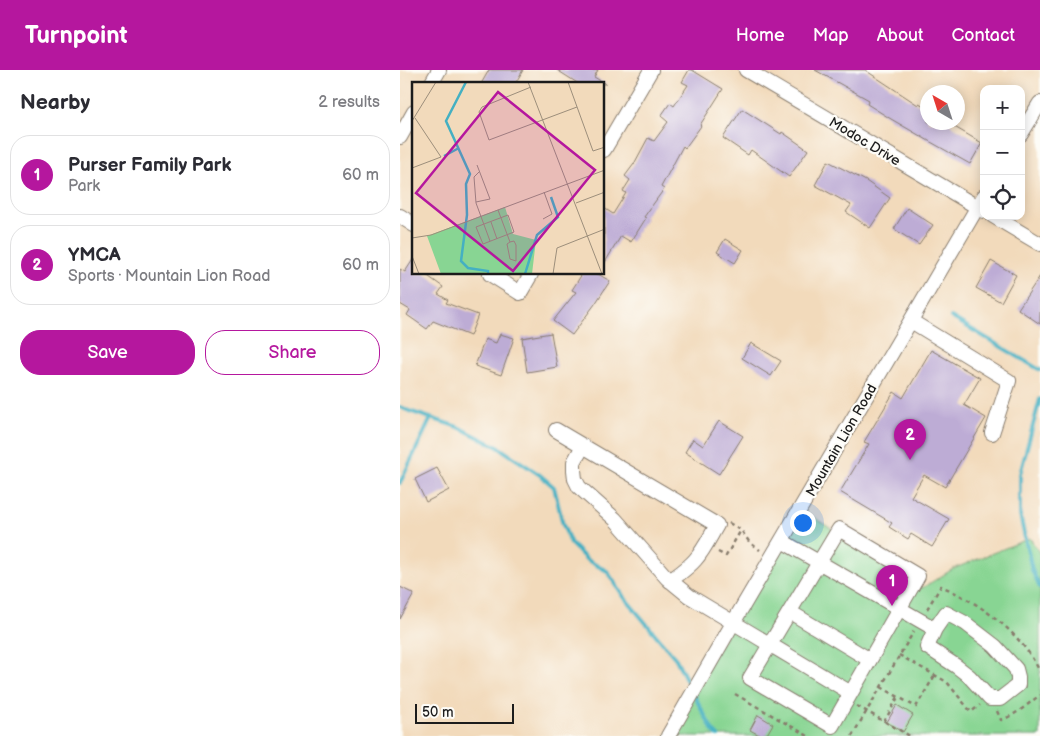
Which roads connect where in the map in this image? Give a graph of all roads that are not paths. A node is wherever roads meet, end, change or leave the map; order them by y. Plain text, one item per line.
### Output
1 (439, 70) edge
2 (651, 70) edge
3 (746, 70) edge
4 (432, 82) edge
5 (1040, 103) edge
6 (412, 116) edge
7 (1023, 130) edge
8 (400, 137) edge
9 (605, 148) edge
10 (980, 204) edge
11 (980, 208) edge
12 (400, 216) edge
13 (999, 220) edge
14 (412, 224) edge
15 (1040, 244) edge
16 (492, 275) edge
17 (530, 275) edge
18 (910, 321) junction
19 (556, 430) dead end
20 (992, 433) dead end
21 (583, 446) junction
22 (782, 541) junction
23 (819, 563) junction
24 (670, 581) junction
25 (899, 609) junction
26 (790, 612) junction
27 (733, 623) junction
28 (935, 629) junction
29 (770, 644) junction
30 (870, 660) junction
31 (849, 697) junction
32 (668, 736) edge

1 - 4 street
2 - 9 street
3 - 10 street, Modoc Drive
5 - 7 street
6 - 8 street
11 - 18 street, Mountain Lion Road
12 - 14 street
13 - 15 street
16 - 17 street
18 - 20 street
18 - 22 street, Mountain Lion Road
19 - 21 street
21 - 24 street
21 - 24 street
22 - 23 street
22 - 27 street, Mountain Lion Road
23 - 25 street
23 - 25 street
23 - 26 street
24 - 27 street
25 - 28 street
25 - 30 street
26 - 29 street
26 - 30 street
27 - 29 street
27 - 32 street, Mountain Lion Road
28 - 28 street
29 - 31 street
29 - 31 street
30 - 31 street

